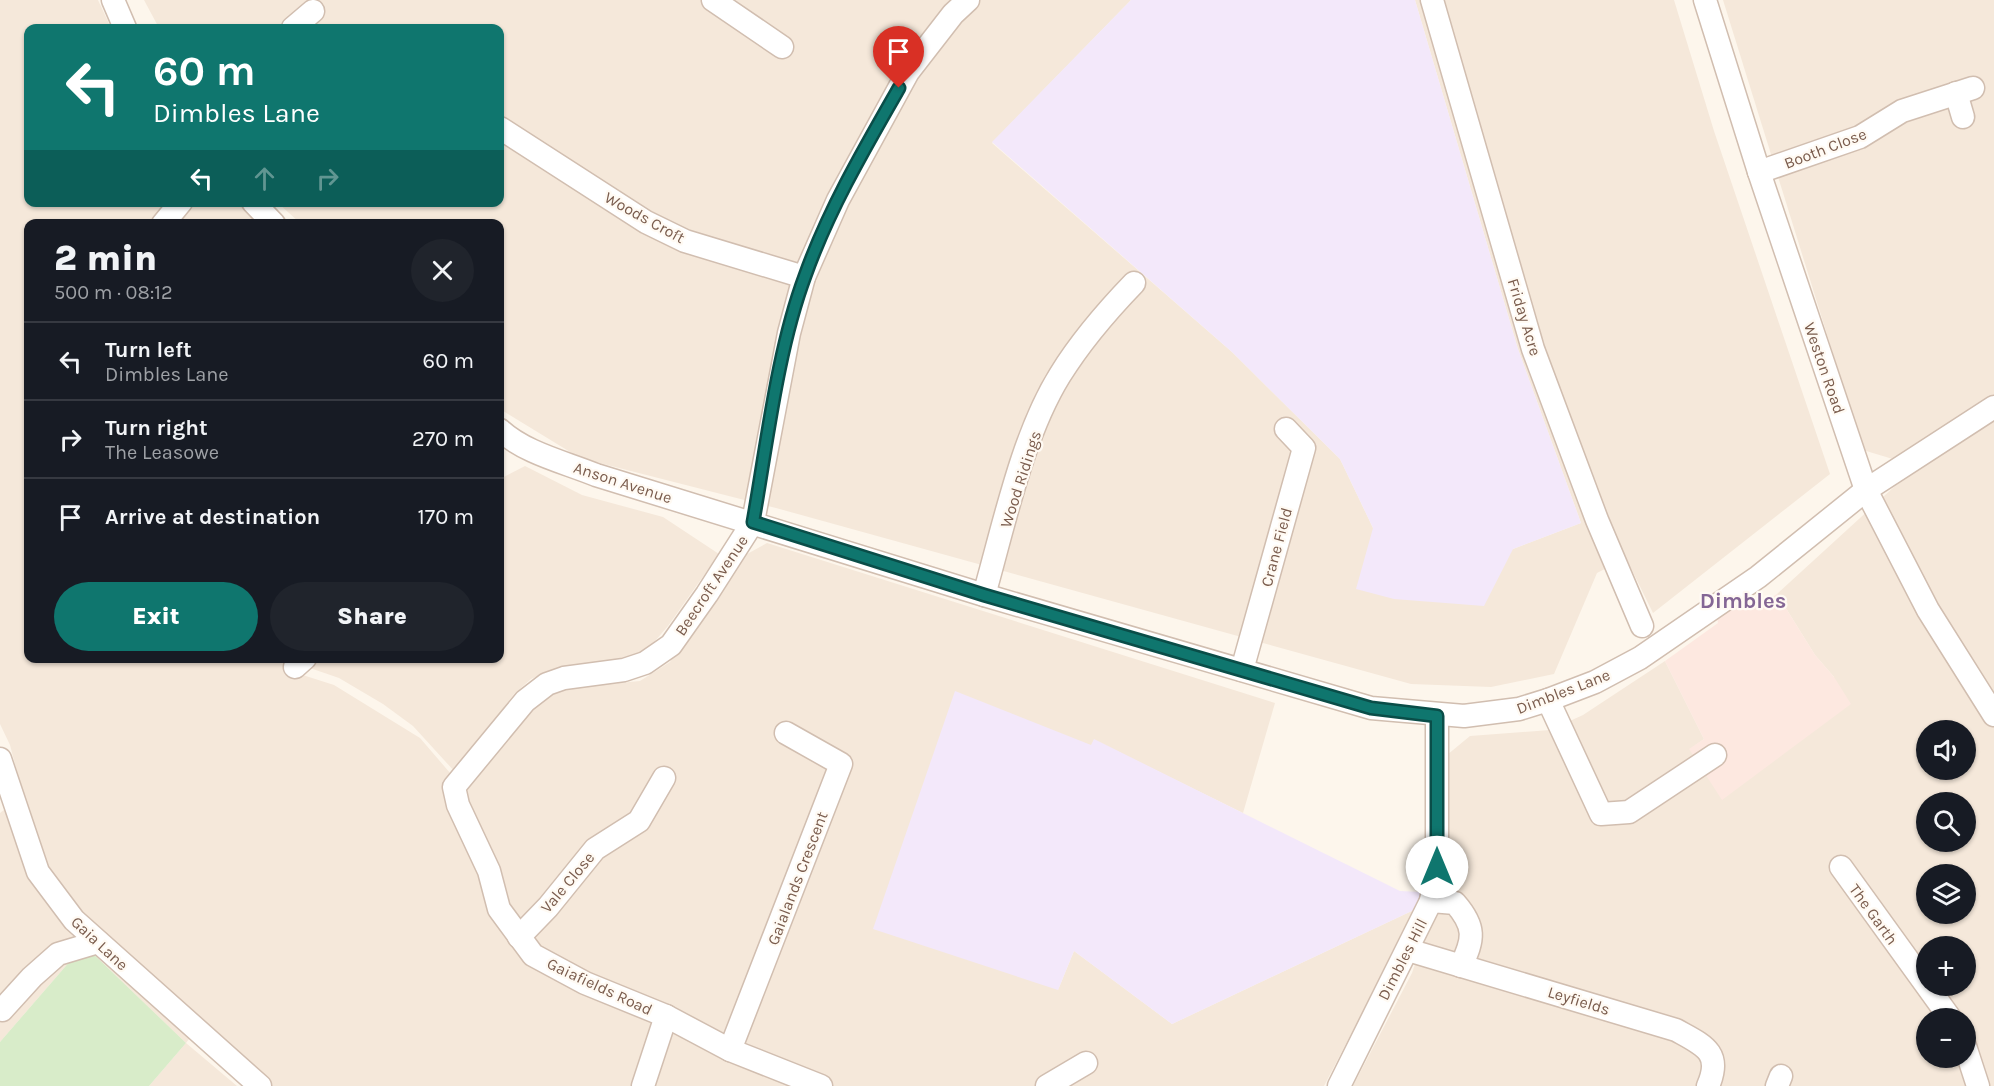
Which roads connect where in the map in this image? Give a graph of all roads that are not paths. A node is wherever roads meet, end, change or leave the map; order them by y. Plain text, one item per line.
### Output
1 (114, 0) edge
2 (968, 0) edge
3 (1432, 0) edge
4 (1705, 0) edge
5 (706, 2) edge
6 (313, 11) dead end
7 (123, 24) edge
8 (298, 24) edge
9 (782, 47) dead end
10 (1963, 117) dead end
11 (504, 131) edge
12 (1759, 172) junction
13 (177, 207) edge
14 (258, 207) edge
15 (167, 219) edge
16 (269, 219) edge
17 (804, 277) junction
18 (1134, 283) dead end
19 (1994, 407) edge
20 (1286, 429) dead end
21 (504, 440) edge
22 (1866, 490) junction
23 (753, 522) junction
24 (984, 595) junction
25 (1642, 626) junction
26 (1661, 644) junction
27 (1640, 658) junction
28 (1242, 670) junction
29 (1548, 700) junction
30 (1994, 715) edge
31 (1437, 716) junction
32 (786, 733) dead end
33 (1715, 755) dead end
34 (0, 759) edge
35 (664, 775) dead end
36 (458, 805) joint
37 (1841, 867) dead end
38 (1431, 901) junction
39 (519, 937) junction
40 (98, 942) junction
41 (1408, 950) junction
42 (1461, 966) junction
43 (1943, 1008) edge
44 (2, 1010) dead end
45 (666, 1016) junction
46 (730, 1050) junction
47 (1086, 1063) dead end
48 (1972, 1068) edge
49 (260, 1086) edge
50 (643, 1086) edge
51 (821, 1086) edge
52 (1047, 1086) edge
53 (1339, 1086) edge
54 (1708, 1086) edge
55 (1978, 1086) edge

1 - 7 street
2 - 17 street
3 - 25 street, Friday Acre
4 - 12 street, Weston Road
5 - 9 street
6 - 8 street
10 - 12 street, Booth Close
11 - 17 street, Woods Croft
12 - 22 street, Weston Road
13 - 15 street
14 - 16 street
17 - 23 street
18 - 24 street, Wood Ridings
19 - 22 street, Dimbles Lane
20 - 28 street, Crane Field
21 - 23 street, Anson Avenue
22 - 26 street, Dimbles Lane
22 - 30 street, Weston Road
23 - 24 street, Dimbles Lane
23 - 36 street, Beecroft Avenue
24 - 28 street, Dimbles Lane
25 - 26 street, Friday Acre
25 - 27 street, Friday Acre
26 - 27 street, Dimbles Lane
27 - 29 street, Dimbles Lane
28 - 31 street, Dimbles Lane
29 - 31 street, Dimbles Lane
29 - 33 street
31 - 38 street, Dimbles Hill
32 - 46 street, Gaialands Crescent
34 - 40 street, Gaia Lane
35 - 39 street, Vale Close
36 - 39 street, Gaiafields Road
37 - 43 street, The Garth
38 - 41 street, Dimbles Hill
38 - 42 street
39 - 45 street, Gaiafields Road
40 - 44 street
40 - 49 street, Gaia Lane
41 - 42 street, Leyfields
41 - 53 street, Dimbles Hill
42 - 54 street, Leyfields
45 - 46 street, Gaiafields Road
45 - 50 street
46 - 51 street, Gaiafields Road
47 - 52 street
48 - 55 street

